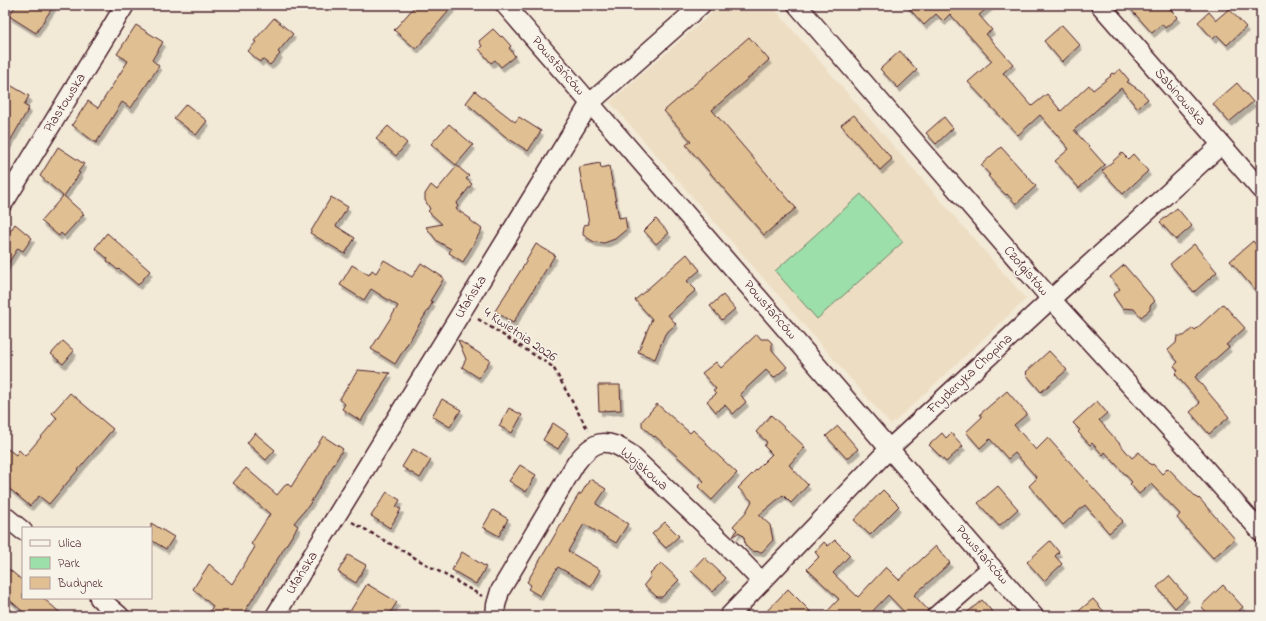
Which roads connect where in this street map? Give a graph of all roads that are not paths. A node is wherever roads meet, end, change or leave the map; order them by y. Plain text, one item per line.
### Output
1 (125, 5) edge
2 (505, 5) edge
3 (701, 5) edge
4 (797, 5) edge
5 (1100, 5) edge
6 (590, 104) junction
7 (1221, 145) junction
8 (1261, 190) edge
9 (5, 201) edge
10 (1051, 299) junction
11 (890, 448) junction
12 (5, 516) edge
13 (22, 530) edge
14 (1261, 532) edge
15 (992, 567) junction
16 (762, 582) junction
17 (101, 599) edge
18 (496, 610) edge
19 (120, 616) edge
20 (275, 616) edge
21 (729, 616) edge
22 (936, 616) edge
23 (1034, 616) edge

1 - 9 street, Piastowska
2 - 6 street, Powstańców
3 - 6 street, Ułańska
4 - 10 street, Czołgistów
5 - 7 street, Sabinowska
6 - 11 street, Powstańców
6 - 20 street, Ułańska
7 - 8 street, Sabinowska
7 - 10 street, Fryderyka Chopina
10 - 11 street, Fryderyka Chopina
10 - 14 street, Czołgistów
11 - 15 street, Powstańców
11 - 16 street, Fryderyka Chopina
12 - 13 street
15 - 22 street
15 - 23 street, Powstańców
16 - 18 street, Wojskowa
16 - 21 street, Fryderyka Chopina
17 - 19 street

